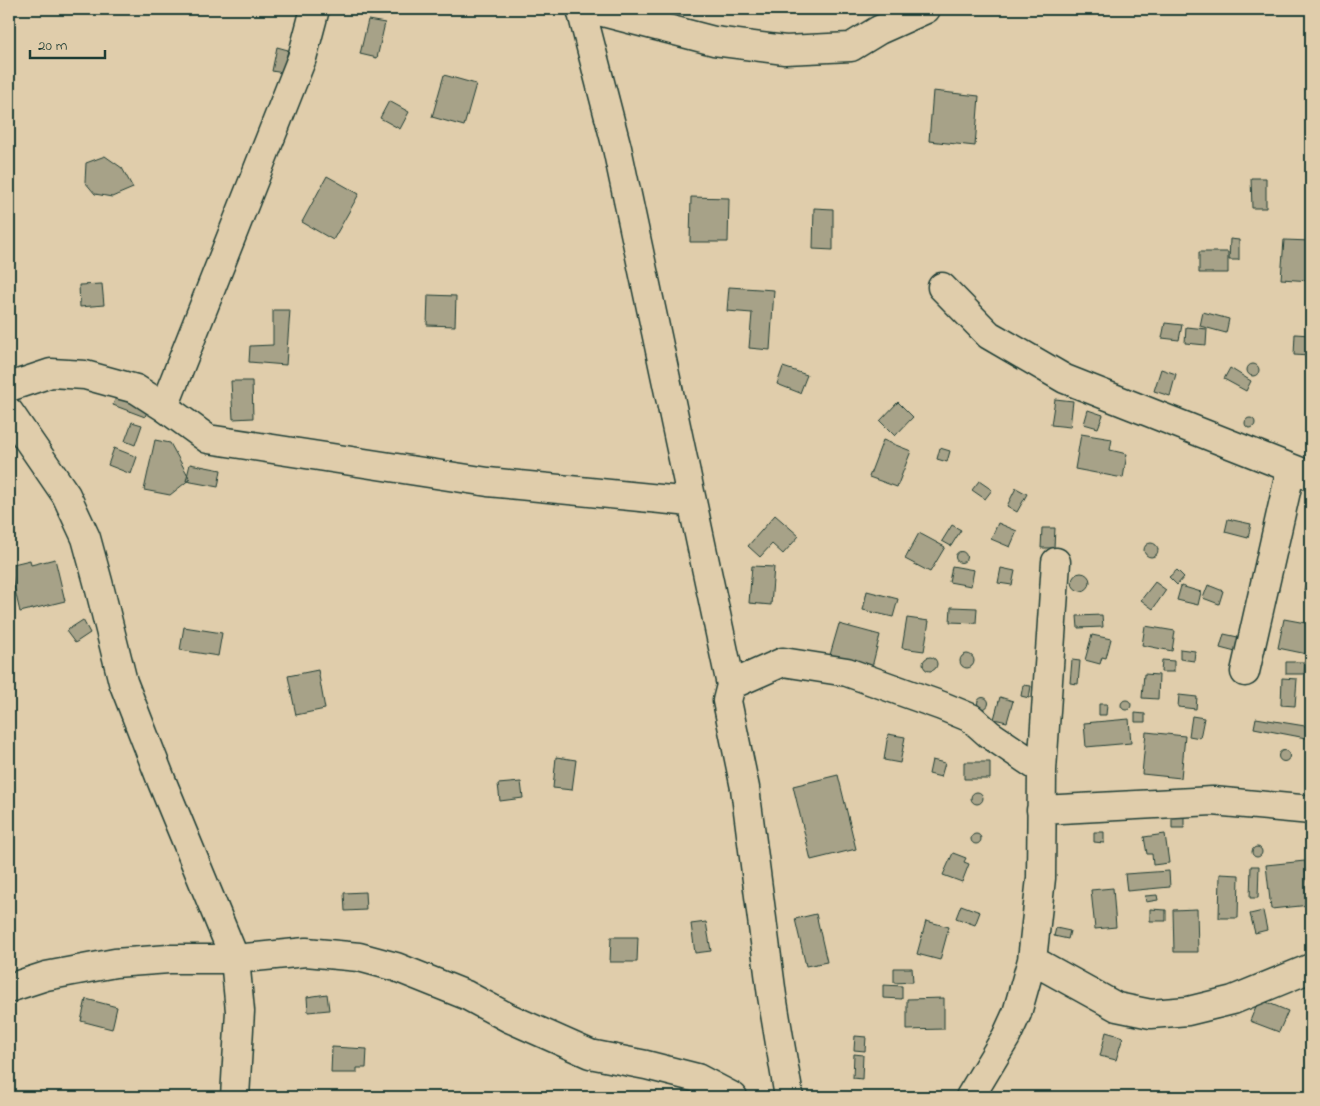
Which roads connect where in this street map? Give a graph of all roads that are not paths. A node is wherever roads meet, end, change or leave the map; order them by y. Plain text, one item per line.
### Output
1 (315, 9) edge
2 (581, 9) edge
3 (591, 9) edge
4 (926, 9) edge
5 (942, 287) dead end
6 (9, 387) edge
7 (164, 407) junction
8 (9, 412) edge
9 (1301, 473) edge
10 (691, 502) junction
11 (1056, 562) dead end
12 (1245, 672) dead end
13 (731, 685) junction
14 (1042, 770) junction
15 (1041, 810) junction
16 (1311, 810) edge
17 (235, 959) junction
18 (1032, 960) junction
19 (1311, 968) edge
20 (9, 988) edge
21 (235, 1097) edge
22 (733, 1097) edge
23 (789, 1097) edge
24 (970, 1097) edge

1 - 7 street
2 - 10 street
3 - 4 street
5 - 9 street
6 - 7 street
7 - 10 street
8 - 17 street
9 - 12 street
10 - 13 street
11 - 14 street
13 - 14 street
13 - 23 street
14 - 15 street
15 - 16 street
15 - 18 street
17 - 20 street
17 - 21 street
17 - 22 street
18 - 19 street
18 - 24 street

